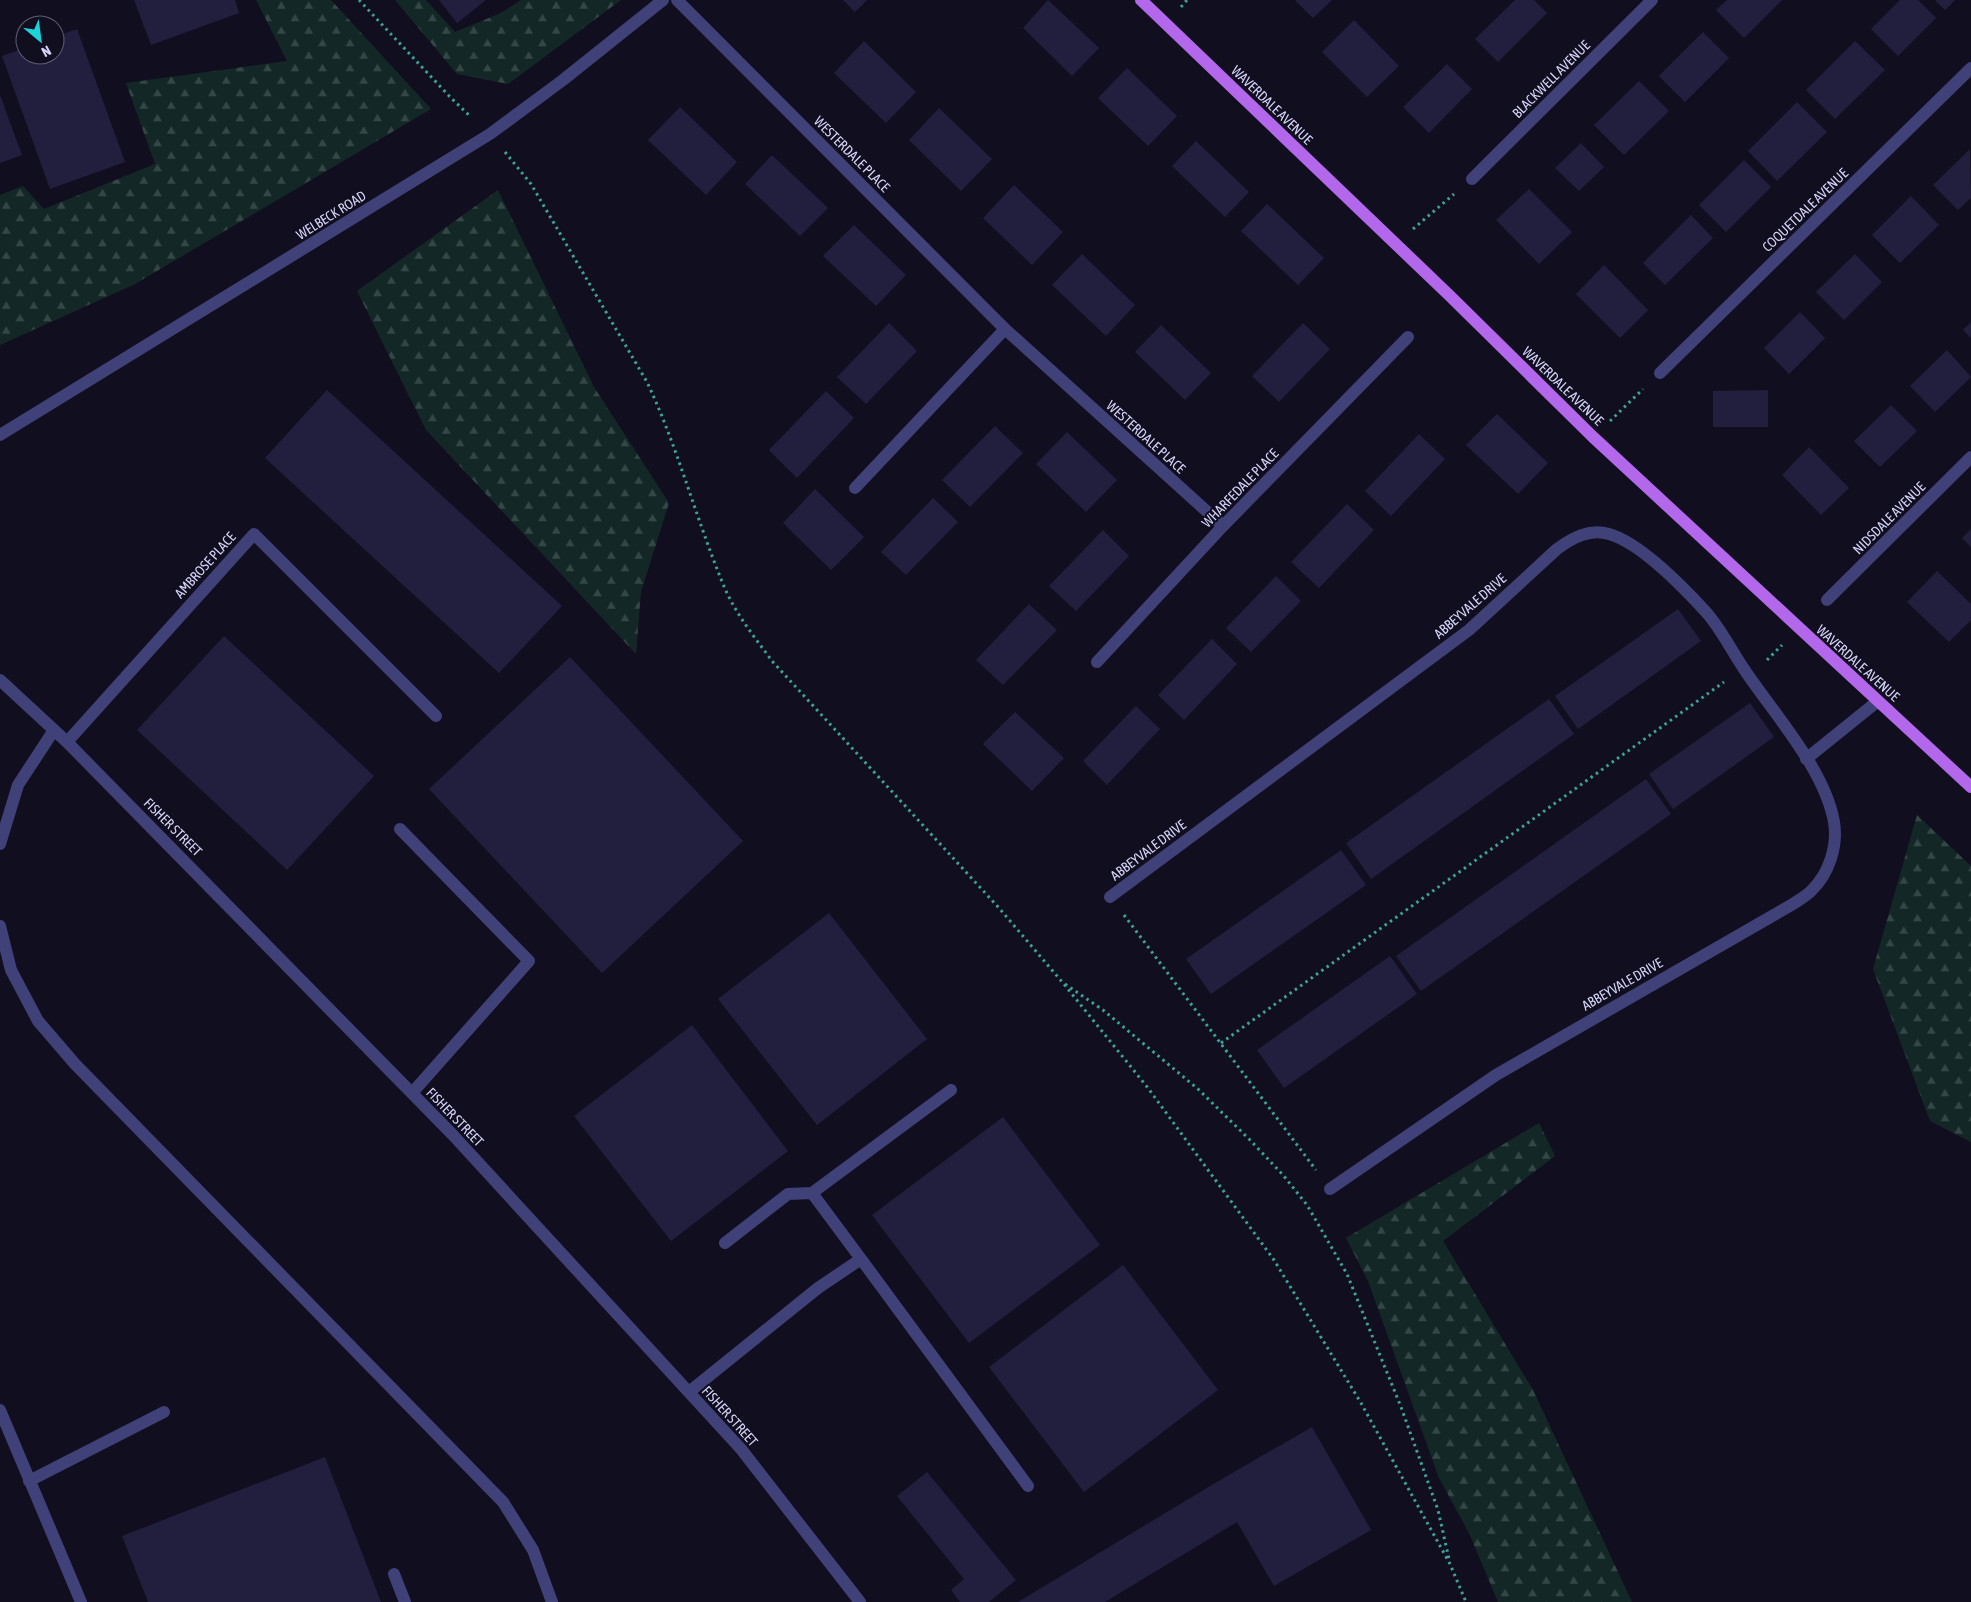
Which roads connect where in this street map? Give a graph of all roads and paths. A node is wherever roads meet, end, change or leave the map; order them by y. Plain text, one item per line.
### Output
1 (359, 0) edge
2 (663, 0) edge
3 (677, 0) edge
4 (1141, 0) edge
5 (1652, 0) edge
6 (1971, 68) edge
7 (490, 134) junction
8 (1472, 179) joint
9 (1396, 244) junction
10 (1005, 329) junction
11 (1408, 337) dead end
12 (1660, 373) joint
13 (0, 435) edge
14 (1593, 437) junction
15 (1971, 457) edge
16 (855, 488) dead end
17 (1223, 526) junction
18 (1827, 600) dead end
19 (1097, 662) dead end
20 (1745, 672) junction
21 (0, 680) edge
22 (1878, 701) junction
23 (436, 716) dead end
24 (54, 730) junction
25 (67, 742) junction
26 (1806, 758) junction
27 (1971, 787) edge
28 (400, 829) dead end
29 (0, 844) edge
30 (1110, 897) joint
31 (0, 926) edge
32 (1063, 983) junction
33 (1221, 1043) junction
34 (951, 1090) dead end
35 (412, 1093) junction
36 (1330, 1189) joint
37 (812, 1193) junction
38 (725, 1243) dead end
39 (861, 1259) junction
40 (689, 1392) junction
41 (0, 1410) edge
42 (164, 1412) dead end
43 (29, 1481) junction
44 (1028, 1486) dead end
45 (1450, 1564) junction
46 (394, 1574) dead end
47 (81, 1602) edge
48 (405, 1602) edge
49 (552, 1602) edge
50 (860, 1602) edge
51 (1466, 1602) edge

1 - 7 path
2 - 7 street, WELBECK ROAD
3 - 10 street, WESTERDALE PLACE
4 - 9 main road, WAVERDALE AVENUE
5 - 8 street, BLACKWELL AVENUE
6 - 12 street, COQUETDALE AVENUE
7 - 13 street, WELBECK ROAD
7 - 32 path
8 - 9 path
9 - 14 main road, WAVERDALE AVENUE
10 - 16 street
10 - 17 street, WESTERDALE PLACE
11 - 17 street, WHARFEDALE PLACE
12 - 14 path
14 - 22 main road, WAVERDALE AVENUE
15 - 18 street, NIDSDALE AVENUE
17 - 19 street, WHARFEDALE PLACE
20 - 26 street, ABBEYVALE DRIVE
20 - 30 street, ABBEYVALE DRIVE
20 - 33 path
21 - 24 street, FISHER STREET
22 - 26 street
22 - 27 main road, WAVERDALE AVENUE
23 - 25 street, AMBROSE PLACE
24 - 25 street, FISHER STREET
24 - 29 street
25 - 35 street, FISHER STREET
26 - 36 street, ABBEYVALE DRIVE
28 - 35 street
30 - 33 path
31 - 49 street
32 - 45 path
32 - 45 path
33 - 36 path
34 - 37 street
35 - 40 street, FISHER STREET
37 - 38 street
37 - 39 street
39 - 40 street
39 - 44 street
40 - 50 street, FISHER STREET
41 - 43 street
42 - 43 street
43 - 47 street
45 - 51 path
46 - 48 street

